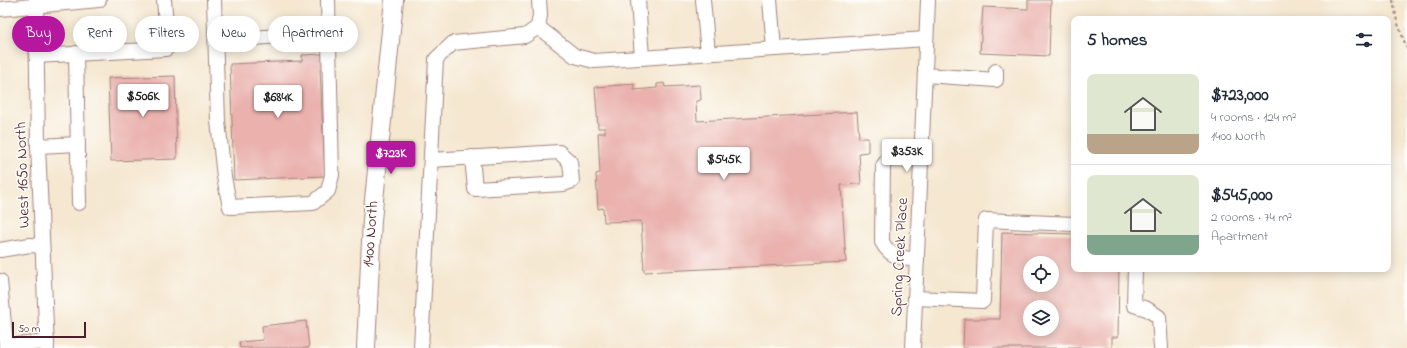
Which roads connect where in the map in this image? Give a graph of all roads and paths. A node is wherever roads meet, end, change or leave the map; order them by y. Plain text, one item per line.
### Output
1 (99, 0) edge
2 (164, 0) edge
3 (214, 0) edge
4 (328, 0) edge
5 (394, 0) edge
6 (539, 0) edge
7 (638, 0) edge
8 (704, 0) edge
9 (770, 0) edge
10 (928, 0) edge
11 (1393, 0) edge
12 (36, 3) edge
13 (0, 9) edge
14 (215, 16) edge
15 (328, 16) edge
16 (538, 27) junction
17 (926, 39) junction
18 (774, 49) junction
19 (1407, 49) edge
20 (216, 52) edge
21 (329, 52) edge
22 (76, 53) junction
23 (708, 53) junction
24 (36, 56) junction
25 (642, 58) junction
26 (996, 71) dead end
27 (925, 75) junction
28 (78, 144) junction
29 (38, 146) junction
30 (921, 152) junction
31 (472, 157) junction
32 (431, 160) junction
33 (79, 204) dead end
34 (1071, 224) edge
35 (42, 246) junction
36 (0, 250) edge
37 (917, 260) junction
38 (1135, 272) edge
39 (0, 281) edge
40 (915, 298) junction
41 (47, 345) edge
42 (3, 346) edge
43 (366, 348) edge
44 (421, 348) edge
45 (913, 348) edge
46 (1161, 348) edge

1 - 12 street
2 - 22 street
3 - 14 street
4 - 15 street
5 - 43 main road, 1400 North
6 - 16 street
7 - 25 street
8 - 23 street
9 - 18 street
10 - 17 street, Spring Creek Place
11 - 19 path
12 - 13 street
12 - 24 street, West 1650 North
16 - 25 street
16 - 32 street
17 - 18 street
17 - 27 street, Spring Creek Place
18 - 23 street
20 - 21 street
22 - 24 street
22 - 28 street
23 - 25 street
24 - 29 street, West 1650 North
26 - 27 street
27 - 30 street, Spring Creek Place
28 - 29 street
28 - 33 street
29 - 35 street, West 1650 North
30 - 37 street, Spring Creek Place
30 - 37 street
31 - 31 street
31 - 32 street
32 - 44 street
34 - 40 street
35 - 36 street
35 - 41 street, West 1650 North
37 - 40 street, Spring Creek Place
38 - 46 street
39 - 42 street
40 - 45 street, Spring Creek Place
41 - 42 street

